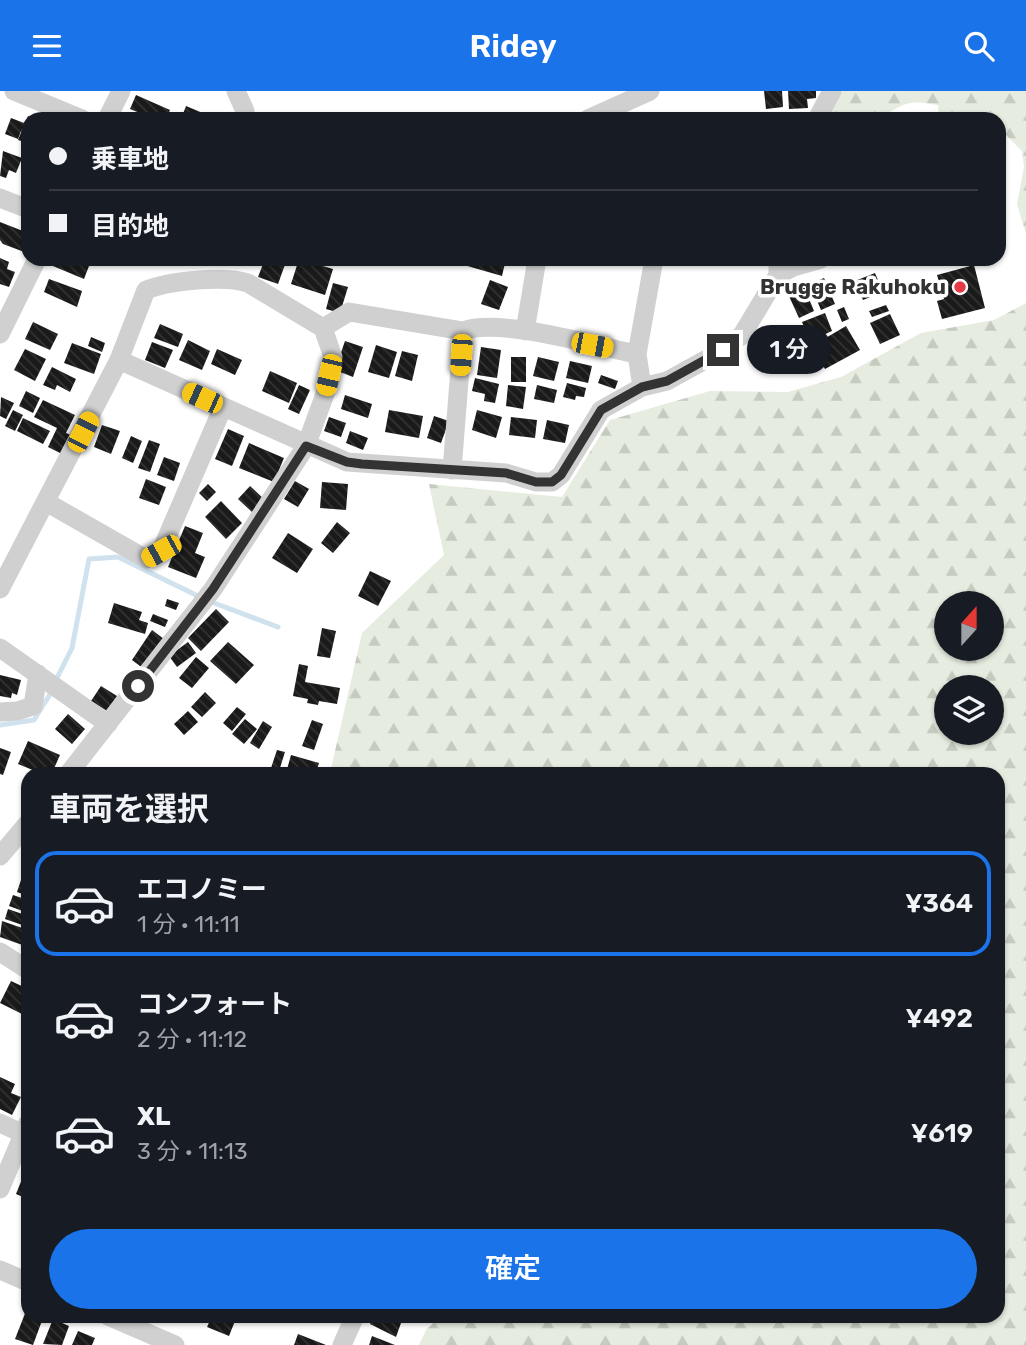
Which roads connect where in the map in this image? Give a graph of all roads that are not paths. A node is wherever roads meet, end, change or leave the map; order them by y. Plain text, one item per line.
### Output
1 (14, 91) edge
2 (121, 91) edge
3 (236, 91) edge
4 (650, 91) edge
5 (832, 91) edge
6 (65, 112) edge
7 (110, 112) edge
8 (245, 112) edge
9 (604, 112) edge
10 (821, 112) edge
11 (0, 198) edge
12 (21, 206) edge
13 (33, 266) edge
14 (536, 266) edge
15 (653, 266) edge
16 (796, 266) edge
17 (778, 267) edge
18 (6, 309) edge
19 (323, 328) junction
20 (463, 331) junction
21 (525, 331) junction
22 (0, 334) edge
23 (637, 354) junction
24 (119, 361) junction
25 (642, 387) junction
26 (223, 407) junction
27 (306, 446) junction
28 (452, 470) junction
29 (46, 502) junction
30 (0, 589) edge
31 (0, 648) edge
32 (37, 674) junction
33 (0, 712) edge
34 (108, 725) junction
35 (74, 767) edge
36 (21, 831) edge
37 (0, 856) edge
38 (0, 952) edge
39 (21, 966) edge
40 (0, 1123) edge
41 (21, 1129) edge
42 (21, 1142) edge
43 (0, 1189) edge
44 (0, 1270) edge
45 (21, 1279) edge
46 (124, 1323) edge
47 (352, 1323) edge
48 (175, 1345) edge
49 (342, 1345) edge

1 - 6 street
2 - 7 street
3 - 8 street
4 - 9 street
5 - 10 street
11 - 12 street
13 - 18 street
14 - 21 street
15 - 23 street
16 - 17 street
17 - 25 street
18 - 22 street
19 - 20 street
19 - 24 street
19 - 27 street
20 - 21 street
20 - 28 street
21 - 23 street
23 - 25 street
24 - 26 street
24 - 29 street
25 - 28 street
26 - 27 street
26 - 29 street
27 - 28 street
27 - 34 street
29 - 30 street
31 - 32 street
32 - 33 street
32 - 34 street
34 - 35 street
36 - 37 street
38 - 39 street
40 - 41 street
42 - 43 street
44 - 45 street
46 - 48 street
47 - 49 street

